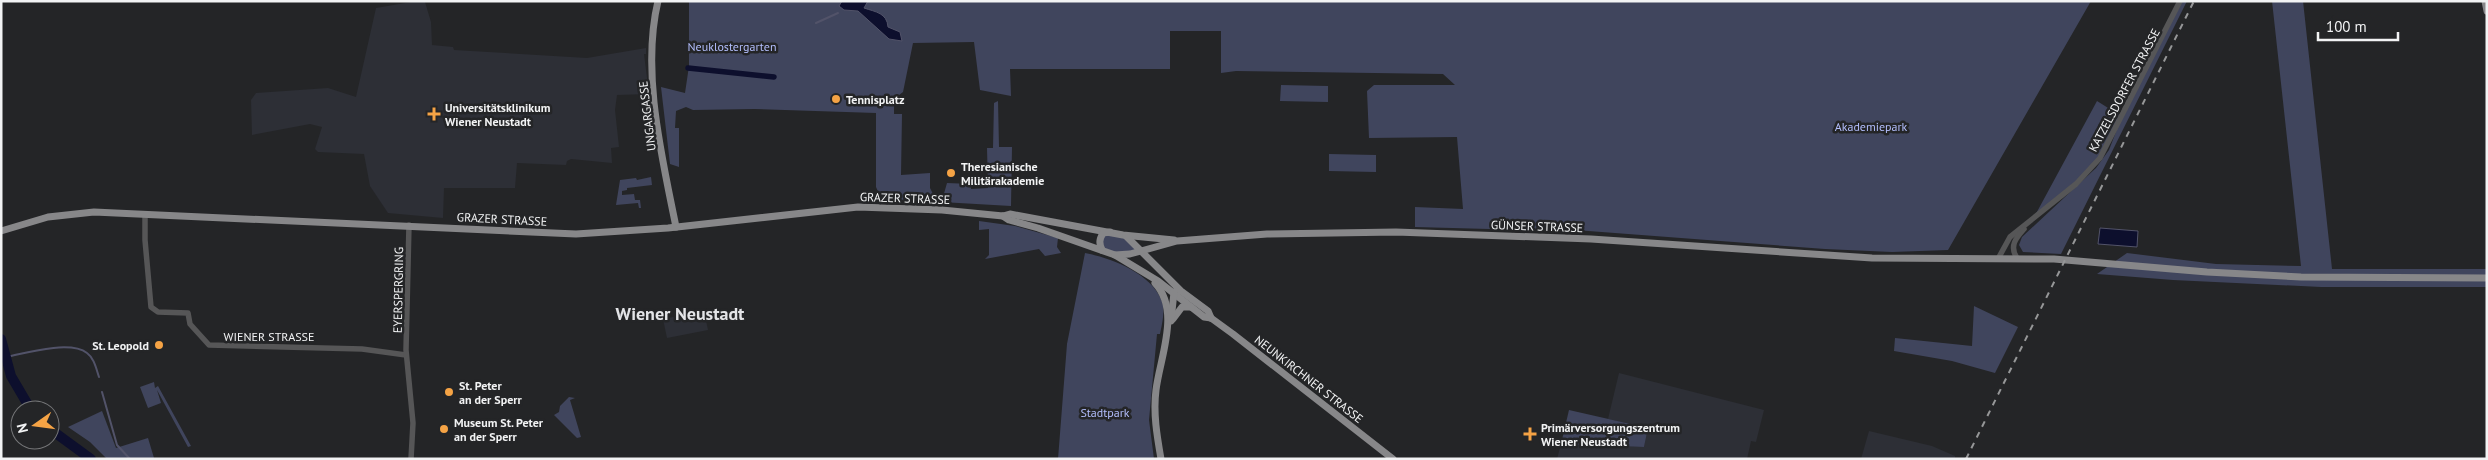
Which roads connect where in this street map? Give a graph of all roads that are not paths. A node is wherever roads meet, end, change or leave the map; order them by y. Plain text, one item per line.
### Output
1 (658, 1) edge
2 (2180, 1) edge
3 (2485, 1) edge
4 (2487, 11) edge
5 (145, 215) junction
6 (1003, 216) junction
7 (2032, 221) junction
8 (409, 225) junction
9 (676, 227) junction
10 (1, 231) edge
11 (1110, 232) junction
12 (1123, 234) junction
13 (1177, 240) junction
14 (1158, 246) junction
15 (1102, 250) junction
16 (1141, 250) junction
17 (1116, 255) junction
18 (1999, 257) junction
19 (2017, 258) junction
20 (1153, 265) junction
21 (1152, 278) junction
22 (2487, 278) edge
23 (1177, 293) junction
24 (1166, 300) junction
25 (1191, 307) junction
26 (1211, 318) junction
27 (1169, 325) junction
28 (406, 355) junction
29 (411, 459) edge
30 (1161, 459) edge
31 (1393, 459) edge

1 - 9 main road, UNGARGASSE
2 - 7 street, KATZELSDORFER STRASSE
3 - 4 main road
5 - 8 main road, GRAZER STRASSE
5 - 10 main road, GRAZER STRASSE
5 - 28 street, WIENER STRASSE
6 - 9 main road, GRAZER STRASSE
6 - 11 main road, GRAZER STRASSE
6 - 15 main road, GRAZER STRASSE
7 - 18 street, KATZELSDORFER STRASSE
7 - 19 street, KATZELSDORFER STRASSE
8 - 9 main road, GRAZER STRASSE
8 - 28 street, EYERSPERGRING
11 - 12 main road, GRAZER STRASSE
11 - 15 main road
12 - 13 main road, GRAZER STRASSE
12 - 16 main road
13 - 14 main road
13 - 18 main road, GÜNSER STRASSE
14 - 16 main road
14 - 20 main road
15 - 17 main road, GRAZER STRASSE
16 - 17 main road
16 - 20 main road
17 - 21 main road, NEUNKIRCHNER STRASSE
18 - 19 main road, GÜNSER STRASSE
19 - 22 main road, GÜNSER STRASSE
20 - 23 main road
21 - 23 main road, NEUNKIRCHNER STRASSE
21 - 24 main road
23 - 24 main road
23 - 25 main road, NEUNKIRCHNER STRASSE
23 - 26 main road, NEUNKIRCHNER STRASSE
23 - 27 main road
24 - 27 main road
25 - 26 main road, NEUNKIRCHNER STRASSE
25 - 27 main road
26 - 31 main road, NEUNKIRCHNER STRASSE
27 - 30 main road
28 - 29 street, EYERSPERGRING

